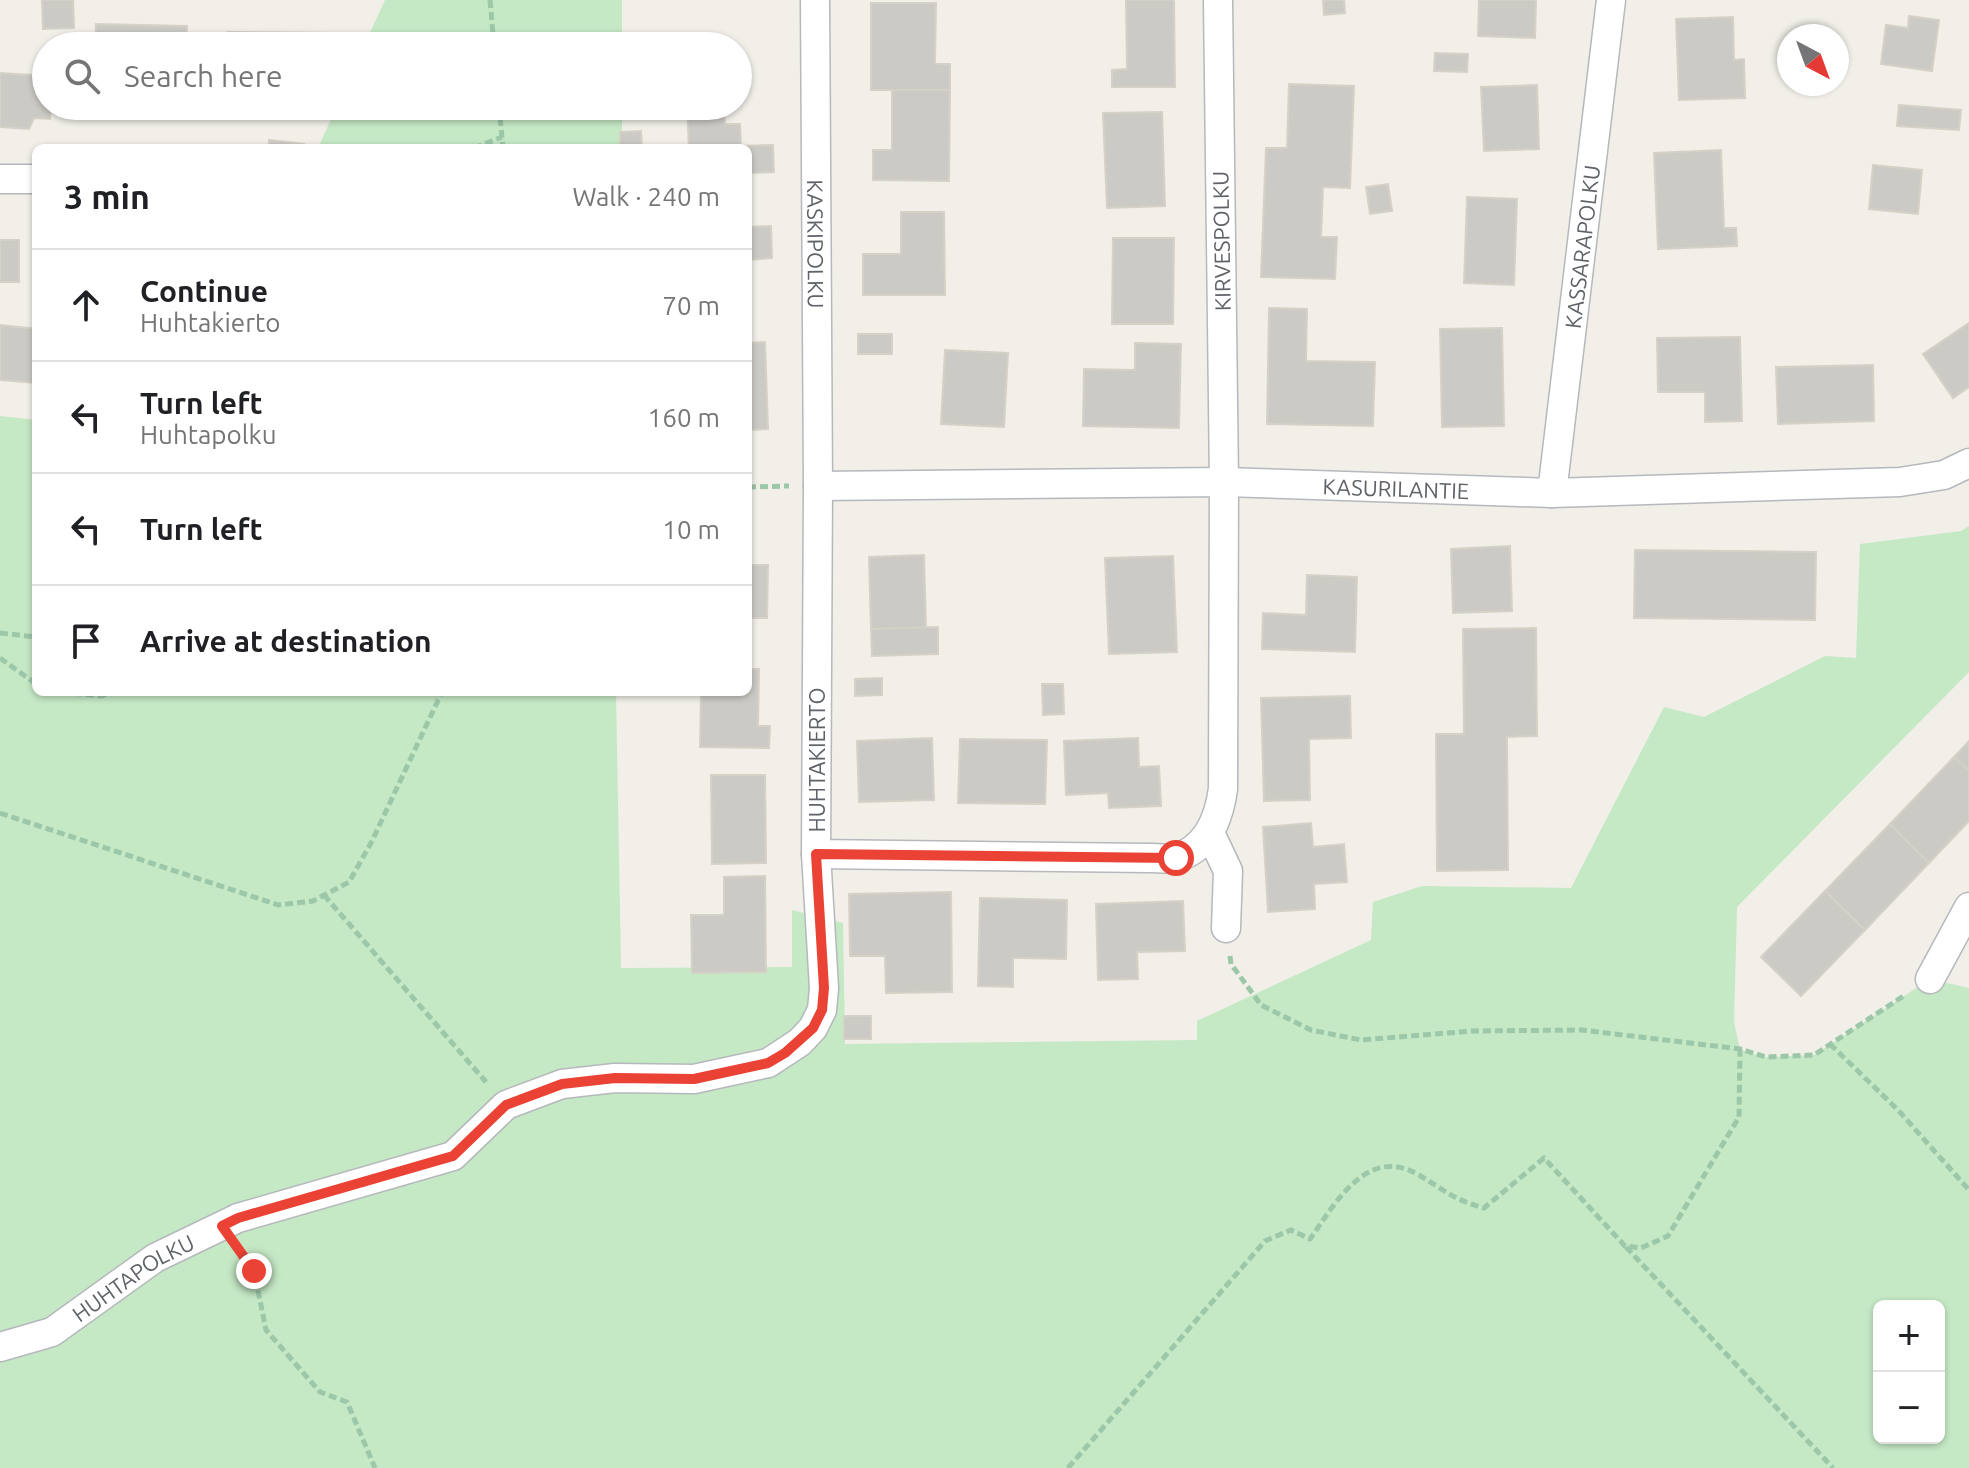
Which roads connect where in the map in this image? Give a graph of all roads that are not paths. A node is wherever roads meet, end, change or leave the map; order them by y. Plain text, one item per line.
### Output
1 (815, 0) edge
2 (1218, 0) edge
3 (1611, 0) edge
4 (0, 179) edge
5 (32, 179) edge
6 (1969, 463) edge
7 (1224, 482) junction
8 (818, 486) junction
9 (1552, 493) junction
10 (1210, 833) junction
11 (816, 854) junction
12 (1969, 907) edge
13 (1226, 928) road end
14 (1930, 979) road end
15 (0, 1347) edge

1 - 8 street, KASKIPOLKU
2 - 7 street, KIRVESPOLKU
3 - 9 street, KASSARAPOLKU
4 - 5 street
6 - 9 street, KASURILANTIE
7 - 8 street, KASURILANTIE
7 - 9 street, KASURILANTIE
7 - 10 street
8 - 11 street, HUHTAKIERTO
10 - 11 street, HUHTAKIERTO
10 - 13 street
11 - 15 street, HUHTAPOLKU
12 - 14 street

